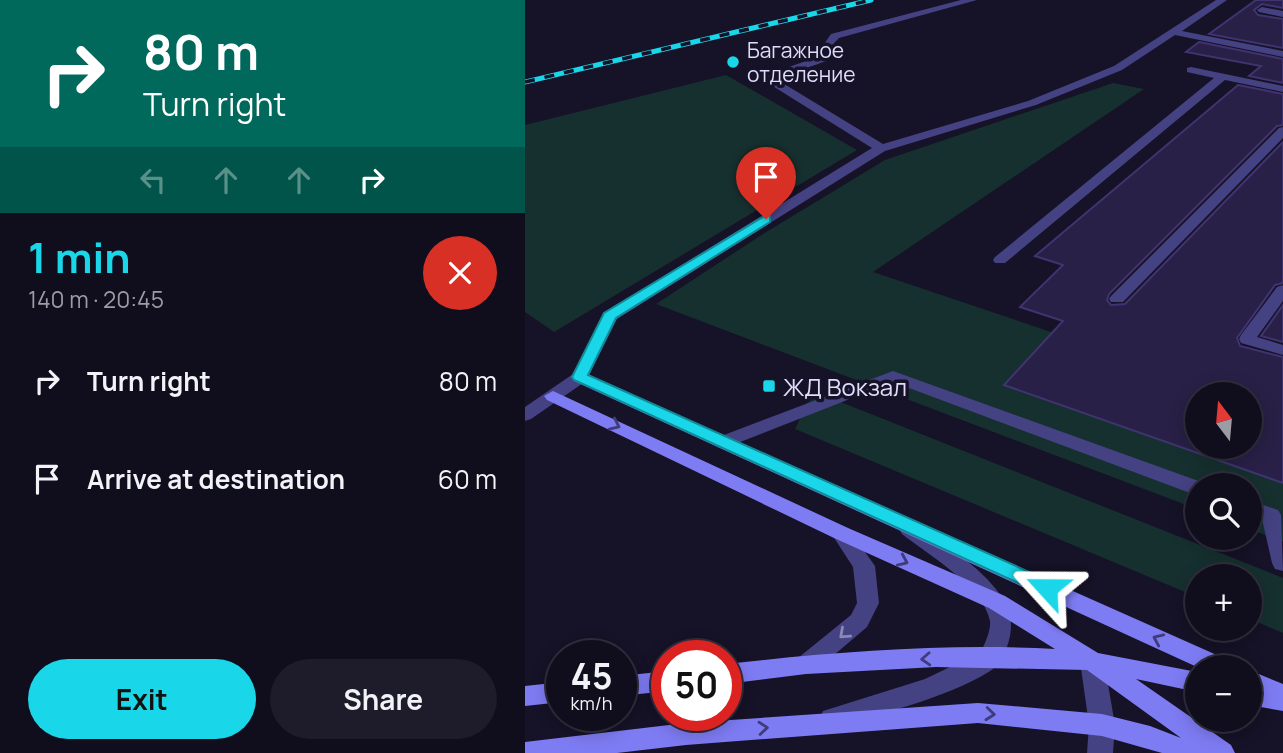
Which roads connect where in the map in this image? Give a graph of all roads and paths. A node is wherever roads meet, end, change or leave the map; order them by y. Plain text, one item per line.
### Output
1 (972, 0) edge
2 (1222, 0) edge
3 (1262, 10) dead end
4 (1283, 14) edge
5 (1173, 32) junction
6 (1283, 54) edge
7 (1191, 70) dead end
8 (1222, 77) junction
9 (1283, 89) edge
10 (1283, 131) edge
11 (881, 148) junction
12 (1000, 260) dead end
13 (1283, 290) edge
14 (1117, 299) dead end
15 (1283, 350) edge
16 (580, 377) junction
17 (553, 396) junction
18 (525, 415) edge
19 (723, 442) junction
20 (1185, 484) edge
21 (1262, 512) edge
22 (898, 520) junction
23 (841, 533) junction
24 (1283, 563) edge
25 (997, 602) junction
26 (1194, 655) edge
27 (991, 658) junction
28 (1092, 661) junction
29 (806, 666) junction
30 (742, 672) edge
31 (1185, 680) edge
32 (1262, 686) edge
33 (546, 694) edge
34 (1283, 695) edge
35 (525, 696) edge
36 (1262, 698) edge
37 (1283, 703) edge
38 (812, 723) junction
39 (1102, 725) junction
40 (525, 753) edge
41 (1100, 753) edge
42 (1191, 753) edge
43 (1222, 753) edge

1 - 11 street
2 - 5 street
3 - 4 street
5 - 6 street
5 - 11 street
7 - 8 street
8 - 9 street
8 - 12 street
10 - 14 street
11 - 16 street
13 - 15 street
16 - 17 street
16 - 19 main road
17 - 18 street
17 -> 23 main road
19 - 20 street
19 - 22 main road
21 - 24 street
22 - 25 street
26 -> 22 main road
23 -> 25 main road
23 -> 29 street
25 - 27 street
25 - 28 main road
27 - 28 main road
27 -> 29 main road
27 - 38 street
28 - 31 main road
28 - 39 street
28 - 43 main road
29 - 30 main road
32 - 34 main road
33 - 35 main road
36 - 37 main road
38 -> 39 main road
40 -> 38 main road
39 - 41 street
39 - 42 main road

